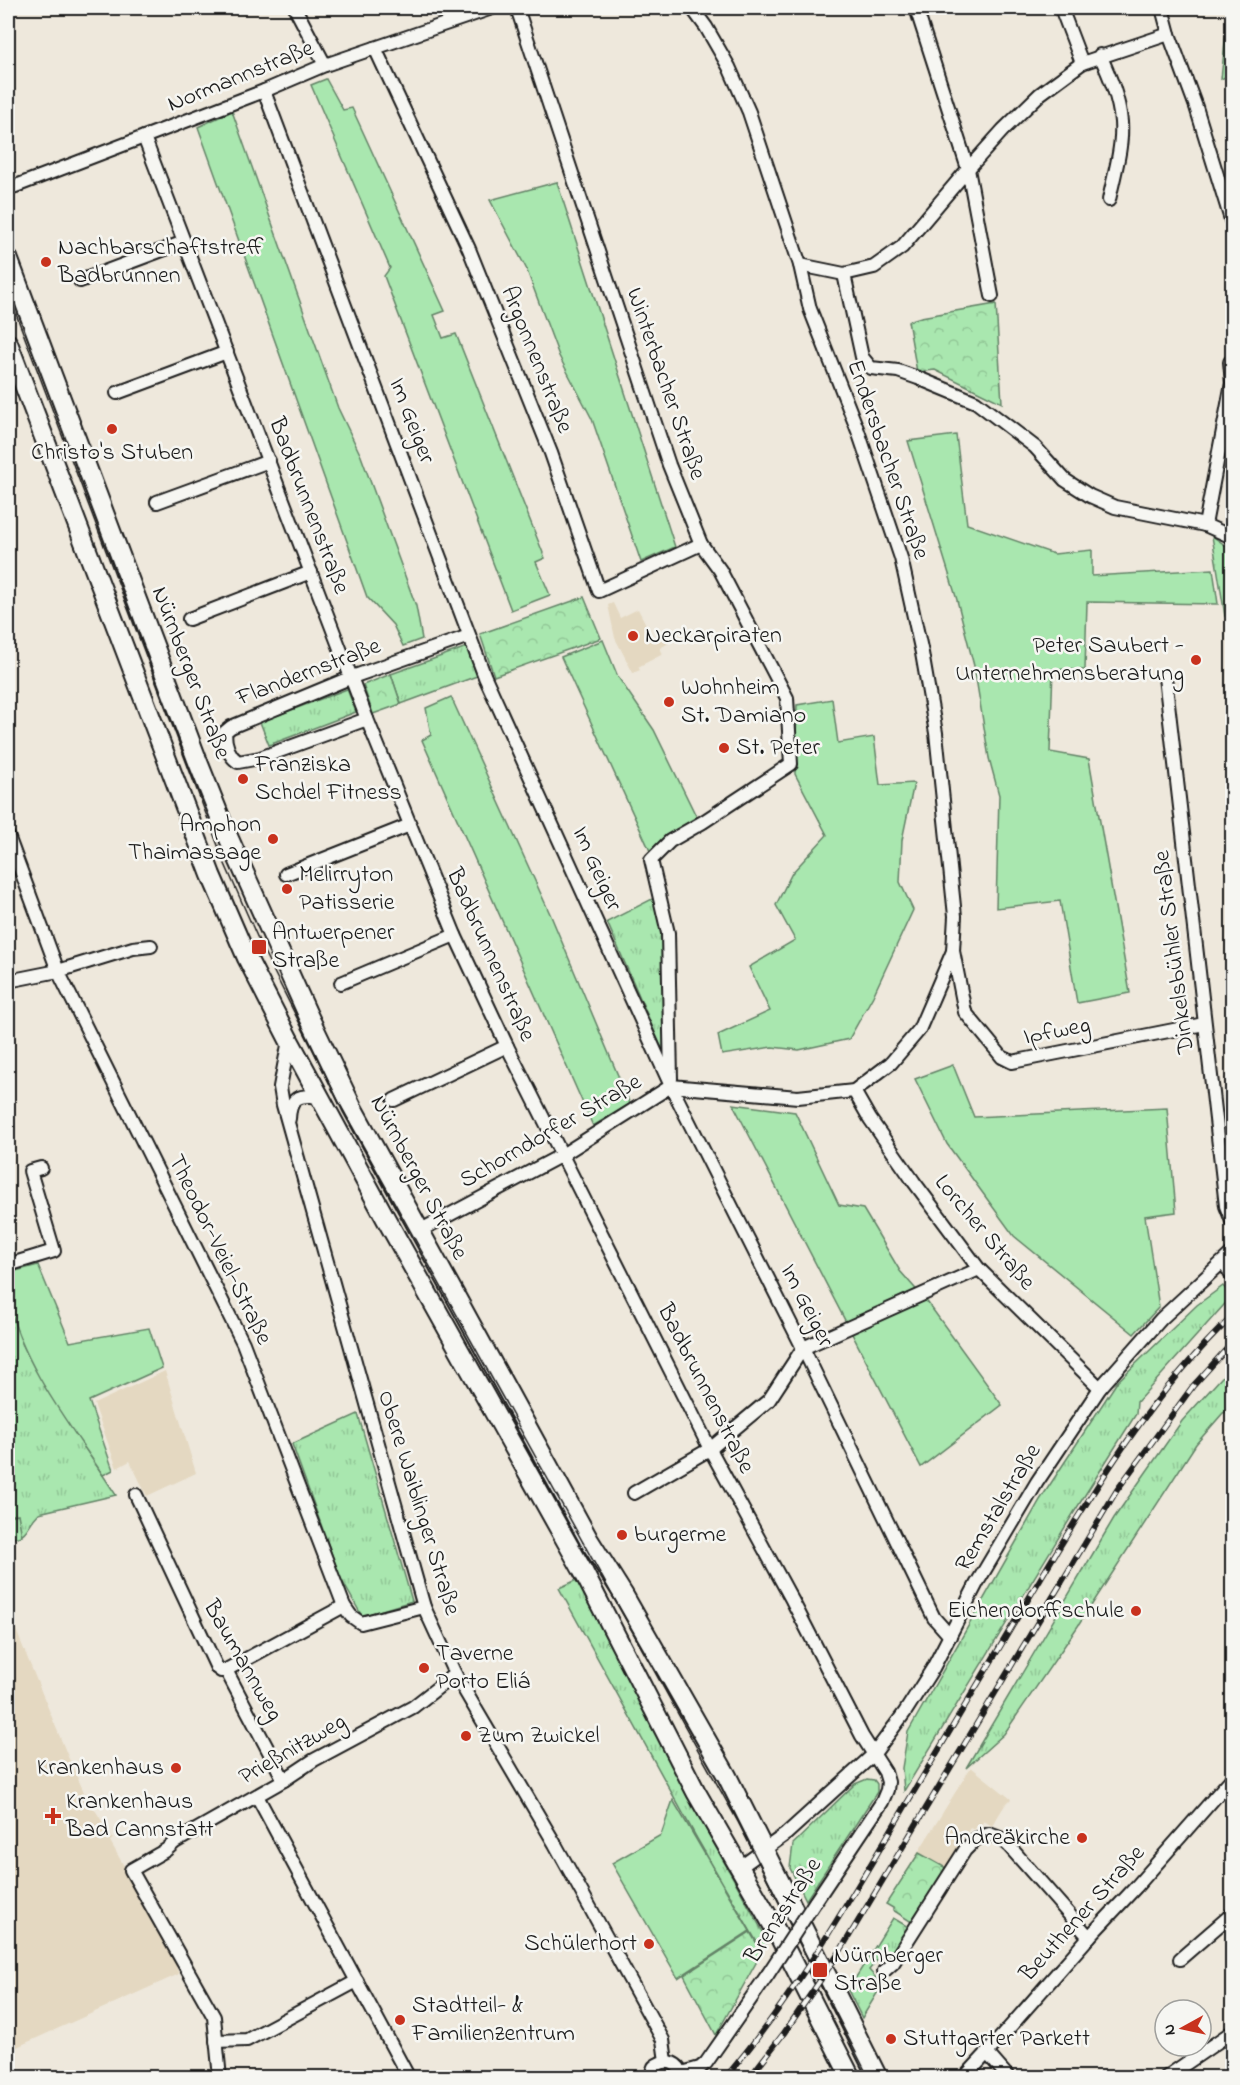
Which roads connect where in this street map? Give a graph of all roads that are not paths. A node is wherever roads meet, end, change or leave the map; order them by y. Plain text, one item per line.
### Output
1 (295, 8) edge
2 (492, 8) edge
3 (517, 8) edge
4 (692, 8) edge
5 (916, 8) edge
6 (1061, 8) edge
7 (1162, 8) edge
8 (463, 13) edge
9 (1169, 34) junction
10 (375, 48) junction
11 (1100, 55) junction
12 (1082, 63) junction
13 (325, 65) junction
14 (264, 91) junction
15 (144, 137) junction
16 (968, 169) junction
17 (8, 189) edge
18 (1108, 200) dead end
19 (1233, 223) edge
20 (184, 242) junction
21 (8, 258) edge
22 (800, 264) junction
23 (844, 274) junction
24 (80, 281) dead end
25 (992, 296) dead end
26 (8, 343) edge
27 (227, 352) junction
28 (1230, 362) dead end
29 (117, 393) dead end
30 (269, 461) junction
31 (157, 502) dead end
32 (1205, 525) junction
33 (1233, 537) edge
34 (701, 543) junction
35 (311, 572) junction
36 (189, 619) dead end
37 (469, 636) junction
38 (352, 677) junction
39 (1165, 677) dead end
40 (367, 719) junction
41 (410, 825) junction
42 (8, 836) edge
43 (286, 874) dead end
44 (455, 935) junction
45 (151, 946) dead end
46 (953, 951) junction
47 (58, 971) junction
48 (8, 981) edge
49 (341, 983) dead end
50 (1204, 1024) junction
51 (289, 1040) junction
52 (507, 1046) junction
53 (671, 1086) junction
54 (854, 1091) junction
55 (320, 1097) junction
56 (394, 1100) dead end
57 (289, 1124) junction
58 (562, 1155) junction
59 (41, 1167) dead end
60 (1233, 1221) edge
61 (419, 1231) junction
62 (1233, 1253) edge
63 (1223, 1262) junction
64 (8, 1265) edge
65 (979, 1269) junction
66 (1233, 1276) edge
67 (803, 1348) junction
68 (1100, 1388) junction
69 (710, 1449) junction
70 (634, 1493) dead end
71 (136, 1495) dead end
72 (344, 1606) junction
73 (423, 1607) junction
74 (950, 1636) junction
75 (226, 1670) junction
76 (455, 1674) junction
77 (873, 1755) junction
78 (1233, 1778) edge
79 (284, 1780) junction
80 (257, 1796) junction
81 (764, 1850) junction
82 (739, 1868) junction
83 (1233, 1914) edge
84 (1089, 1937) junction
85 (1180, 1959) dead end
86 (884, 1971) dead end
87 (357, 1981) junction
88 (1233, 2032) edge
89 (216, 2041) junction
90 (987, 2053) junction
91 (666, 2061) junction
92 (683, 2075) edge
93 (220, 2078) edge
94 (409, 2078) edge
95 (650, 2078) edge
96 (851, 2078) edge
97 (878, 2078) edge
98 (964, 2078) edge
99 (1009, 2078) edge
100 (1165, 2078) edge

1 - 13 street
2 - 8 street, Normannstraße
3 - 34 street, Winterbacher Straße
4 - 22 street, Endersbacher Straße
5 - 16 street
6 - 12 street
7 - 9 street
8 - 10 street, Normannstraße
9 - 11 street
9 - 19 street
10 - 13 street, Normannstraße
10 - 34 street, Argonnenstraße
11 - 12 street
11 - 18 street
12 - 16 street
13 - 14 street, Normannstraße
14 - 15 street, Normannstraße
14 - 37 street, Im Geiger
15 - 17 street, Normannstraße
15 - 20 street, Badbrunnenstraße
16 - 23 street
16 - 25 street
20 - 24 street
20 - 27 street, Badbrunnenstraße
21 - 61 main road, Nürnberger Straße
22 - 23 street
22 - 46 street, Endersbacher Straße
23 - 32 street
26 - 51 main road, Nürnberger Straße
27 - 29 street
27 - 30 street, Badbrunnenstraße
28 - 32 street
30 - 31 street
30 - 35 street, Badbrunnenstraße
32 - 33 street
34 - 53 street, Winterbacher Straße
35 - 36 street
35 - 38 street, Badbrunnenstraße
37 - 38 street, Flandernstraße
37 - 53 street, Im Geiger
38 - 40 street, Badbrunnenstraße
38 - 40 street, Flandernstraße
39 - 50 street, Dinkelsbühler Straße
40 - 41 street, Badbrunnenstraße
41 - 43 street
41 - 44 street, Badbrunnenstraße
42 - 47 street, Theodor-Veiel-Straße
44 - 49 street
44 - 52 street, Badbrunnenstraße
45 - 47 street
46 - 50 street, Ipfweg
46 - 54 street
47 - 48 street
47 - 72 street, Theodor-Veiel-Straße
50 - 60 street, Dinkelsbühler Straße
51 - 55 main road, Nürnberger Straße
51 - 57 street, Obere Waiblinger Straße
52 - 56 street
52 - 58 street, Badbrunnenstraße
53 - 54 street
53 - 58 street, Schorndorfer Straße
53 - 67 street, Im Geiger
54 - 65 street, Lorcher Straße
55 - 57 street
55 - 82 main road, Nürnberger Straße
57 - 73 street, Obere Waiblinger Straße
58 - 61 street, Schorndorfer Straße
58 - 69 street, Badbrunnenstraße
59 - 64 street
61 - 81 main road, Nürnberger Straße
62 - 63 street, Remstalstraße
63 - 66 street
63 - 68 street, Remstalstraße
65 - 67 street
65 - 68 street, Lorcher Straße
67 - 69 street
67 - 74 street, Im Geiger
68 - 74 street, Remstalstraße
69 - 70 street
69 - 77 street, Badbrunnenstraße
71 - 75 street, Baumannweg
72 - 73 street
72 - 75 street
73 - 76 street, Obere Waiblinger Straße
74 - 77 street, Remstalstraße
75 - 79 street, Baumannweg
76 - 79 street, Prießnitzweg
76 - 91 street, Obere Waiblinger Straße
77 - 81 street, Remstalstraße
77 - 92 street, Brenzstraße, bridge
78 - 84 street, Beuthener Straße
79 - 80 street, Prießnitzweg
80 - 87 street
80 - 89 street, Prießnitzweg
81 - 82 street, Remstalstraße
81 - 97 main road, Nürnberger Straße
82 - 96 main road, Nürnberger Straße
83 - 85 street
84 - 86 street
84 - 90 street, Beuthener Straße
87 - 89 street
87 - 94 street
88 - 100 street
89 - 93 street, Prießnitzweg
90 - 98 street, Beuthener Straße
90 - 99 street
91 - 92 street
91 - 95 street

